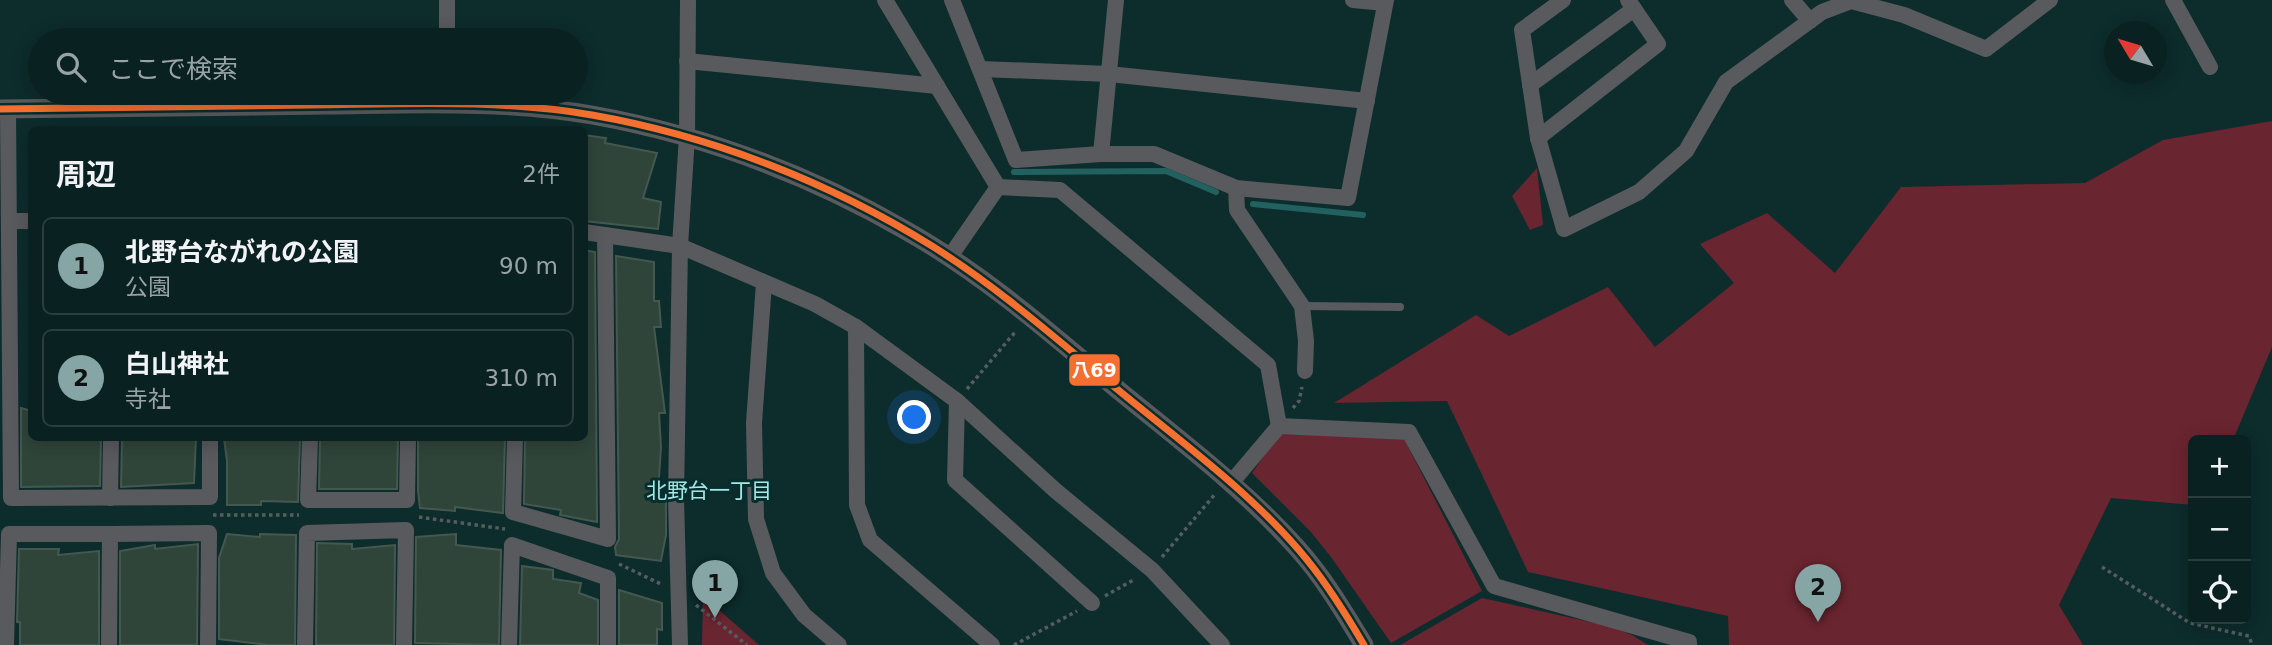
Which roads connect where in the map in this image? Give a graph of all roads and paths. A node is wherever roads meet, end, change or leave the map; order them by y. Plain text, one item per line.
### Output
1 (447, 0) edge
2 (688, 0) edge
3 (885, 0) edge
4 (952, 0) edge
5 (1116, 0) edge
6 (1353, 0) edge
7 (1563, 0) edge
8 (1792, 0) edge
9 (2050, 0) edge
10 (2173, 0) edge
11 (1386, 2) edge
12 (1631, 4) edge
13 (1810, 21) junction
14 (447, 28) edge
15 (687, 61) junction
16 (2210, 67) dead end
17 (981, 69) junction
18 (1109, 74) junction
19 (1530, 85) junction
20 (937, 86) junction
21 (1367, 101) junction
22 (165, 105) edge
23 (509, 105) edge
24 (4, 109) edge
25 (687, 136) junction
26 (1538, 138) junction
27 (1101, 153) junction
28 (998, 187) junction
29 (1236, 188) junction
30 (9, 221) junction
31 (28, 221) edge
32 (588, 233) edge
33 (605, 235) junction
34 (680, 246) junction
35 (949, 258) junction
36 (764, 282) junction
37 (1301, 306) junction
38 (1400, 307) dead end
39 (1029, 316) junction
40 (856, 327) junction
41 (1305, 371) joint
42 (957, 401) junction
43 (1279, 426) junction
44 (111, 441) edge
45 (210, 441) edge
46 (310, 441) edge
47 (408, 441) edge
48 (515, 441) edge
49 (1231, 483) junction
50 (110, 498) junction
51 (110, 534) junction
52 (2102, 567) dead end
53 (1092, 603) dead end
54 (6, 645) edge
55 (109, 645) edge
56 (208, 645) edge
57 (306, 645) edge
58 (404, 645) edge
59 (509, 645) edge
60 (608, 645) edge
61 (680, 645) edge
62 (839, 645) edge
63 (992, 645) edge
64 (1222, 645) edge
65 (1364, 645) edge
66 (1689, 645) edge
67 (2252, 645) edge

1 - 14 street
2 - 15 street
3 - 20 street
4 - 17 street
5 - 18 street
6 - 11 street
7 - 19 street
8 - 13 street
9 - 13 street
10 - 16 street
11 - 21 street
12 - 19 street
12 - 26 street
13 - 26 street
15 - 20 street
15 - 25 street
17 - 18 street
17 - 27 street
18 - 21 street
18 - 27 street
19 - 26 street
20 - 28 street
21 - 29 street
22 - 24 street
23 - 25 street
24 - 30 street
25 - 34 street
25 - 35 street
27 - 29 street
28 - 35 street
28 - 43 street
29 - 37 street
30 - 31 street
30 - 50 street
32 - 33 street
33 - 34 street
33 - 48 street
34 - 36 street
34 - 61 street
35 - 39 street
36 - 40 street
36 - 62 street
37 - 38 lane
37 - 41 street
39 - 42 path
39 - 49 street
40 - 42 street
40 - 63 street
41 - 43 path
42 - 53 street
42 - 64 street
43 - 49 street
43 - 66 street
44 - 50 street
45 - 50 street
46 - 47 street
49 - 65 street
51 - 54 street
51 - 55 street
51 - 56 street
52 - 67 path
57 - 58 street
59 - 60 street

